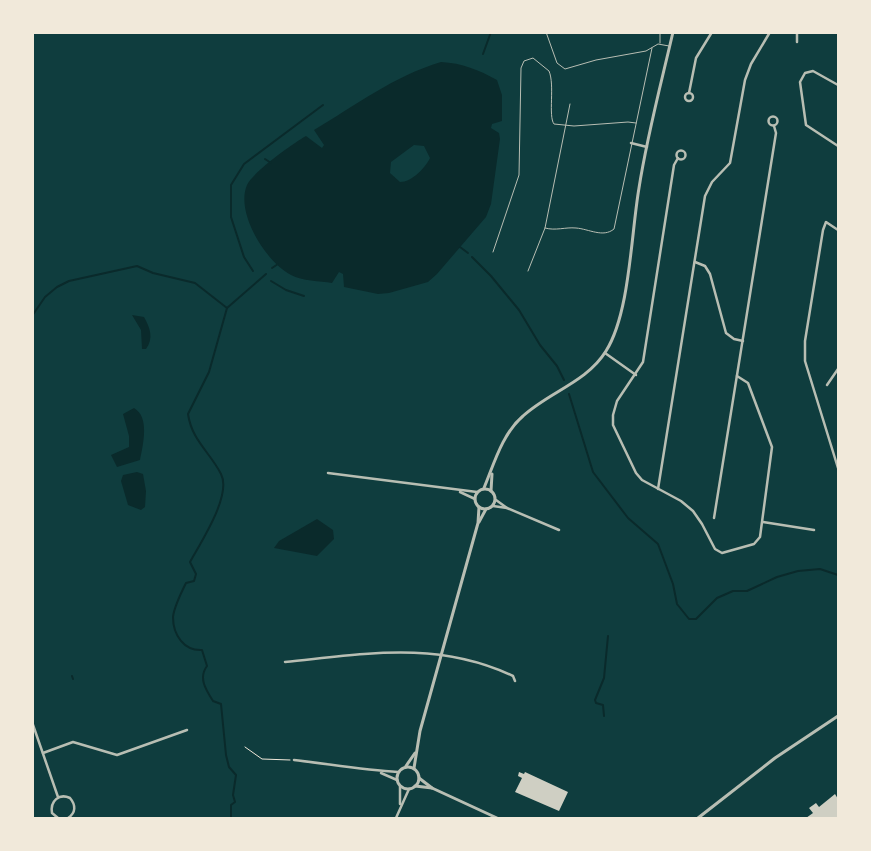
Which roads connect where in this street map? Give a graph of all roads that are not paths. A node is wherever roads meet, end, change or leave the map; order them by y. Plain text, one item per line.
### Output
1 (546, 32) edge
2 (660, 32) edge
3 (673, 32) edge
4 (712, 32) edge
5 (770, 32) edge
6 (797, 32) edge
7 (797, 42) dead end
8 (660, 43) junction
9 (670, 46) junction
10 (652, 48) junction
11 (838, 85) edge
12 (689, 93) dead end
13 (570, 104) dead end
14 (636, 124) junction
15 (565, 126) junction
16 (774, 126) dead end
17 (631, 143) junction
18 (838, 146) edge
19 (647, 147) junction
20 (678, 158) dead end
21 (545, 228) junction
22 (838, 230) edge
23 (493, 252) dead end
24 (694, 262) junction
25 (528, 271) dead end
26 (743, 341) junction
27 (605, 353) junction
28 (838, 370) edge
29 (636, 375) junction
30 (737, 376) junction
31 (827, 385) dead end
32 (838, 468) edge
33 (328, 473) dead end
34 (492, 474) junction
35 (484, 488) junction
36 (658, 489) junction
37 (492, 490) junction
38 (458, 491) junction
39 (477, 492) junction
40 (475, 499) junction
41 (496, 500) junction
42 (493, 506) junction
43 (479, 508) junction
44 (507, 508) junction
45 (486, 509) junction
46 (714, 518) dead end
47 (762, 522) junction
48 (478, 523) junction
49 (559, 530) dead end
50 (814, 530) dead end
51 (442, 654) junction
52 (285, 662) dead end
53 (515, 680) dead end
54 (838, 716) edge
55 (32, 722) edge
56 (187, 730) dead end
57 (415, 752) junction
58 (43, 753) junction
59 (294, 760) road end
60 (406, 766) junction
61 (414, 768) junction
62 (380, 772) junction
63 (398, 772) junction
64 (419, 778) junction
65 (396, 780) junction
66 (400, 786) junction
67 (415, 786) junction
68 (432, 788) junction
69 (409, 789) junction
70 (58, 797) junction
71 (400, 806) junction
72 (58, 818) edge
73 (68, 818) edge
74 (396, 818) edge
75 (497, 818) edge
76 (698, 818) edge

1 - 10 lane
2 - 8 lane
3 - 9 street
4 - 12 street
5 - 24 street
6 - 7 street
8 - 9 lane
8 - 10 lane
9 - 19 street
10 - 14 lane
11 - 18 street
13 - 15 lane
14 - 15 lane
14 - 17 lane
15 - 21 lane
15 - 23 lane
16 - 26 street
17 - 19 street
17 - 21 lane
19 - 27 street
20 - 29 street
21 - 25 lane
22 - 32 street
24 - 26 street
24 - 36 street
26 - 30 street
27 - 29 street
27 - 34 street
28 - 31 street
29 - 36 street
30 - 46 street
30 - 47 street
33 - 38 street
34 - 35 street
34 - 37 street
35 - 37 street
35 - 39 street
36 - 47 street
37 - 41 street
38 - 39 street
38 - 40 street
39 - 40 street
40 - 43 street
41 - 42 street
41 - 44 street
42 - 44 street
42 - 45 street
43 - 45 street
43 - 48 street
44 - 49 street
45 - 48 street
47 - 50 street
48 - 51 street
51 - 52 street
51 - 53 street
51 - 57 street
54 - 76 street
55 - 58 street
56 - 58 street
57 - 60 street
57 - 61 street
58 - 70 street
59 - 62 street
60 - 61 street
60 - 63 street
61 - 64 street
62 - 63 street
62 - 65 street
63 - 65 street
64 - 67 street
64 - 68 street
65 - 66 street
66 - 69 street
66 - 71 street
67 - 68 street
67 - 69 street
68 - 75 street
69 - 71 street
70 - 72 street
70 - 73 street
71 - 74 street

